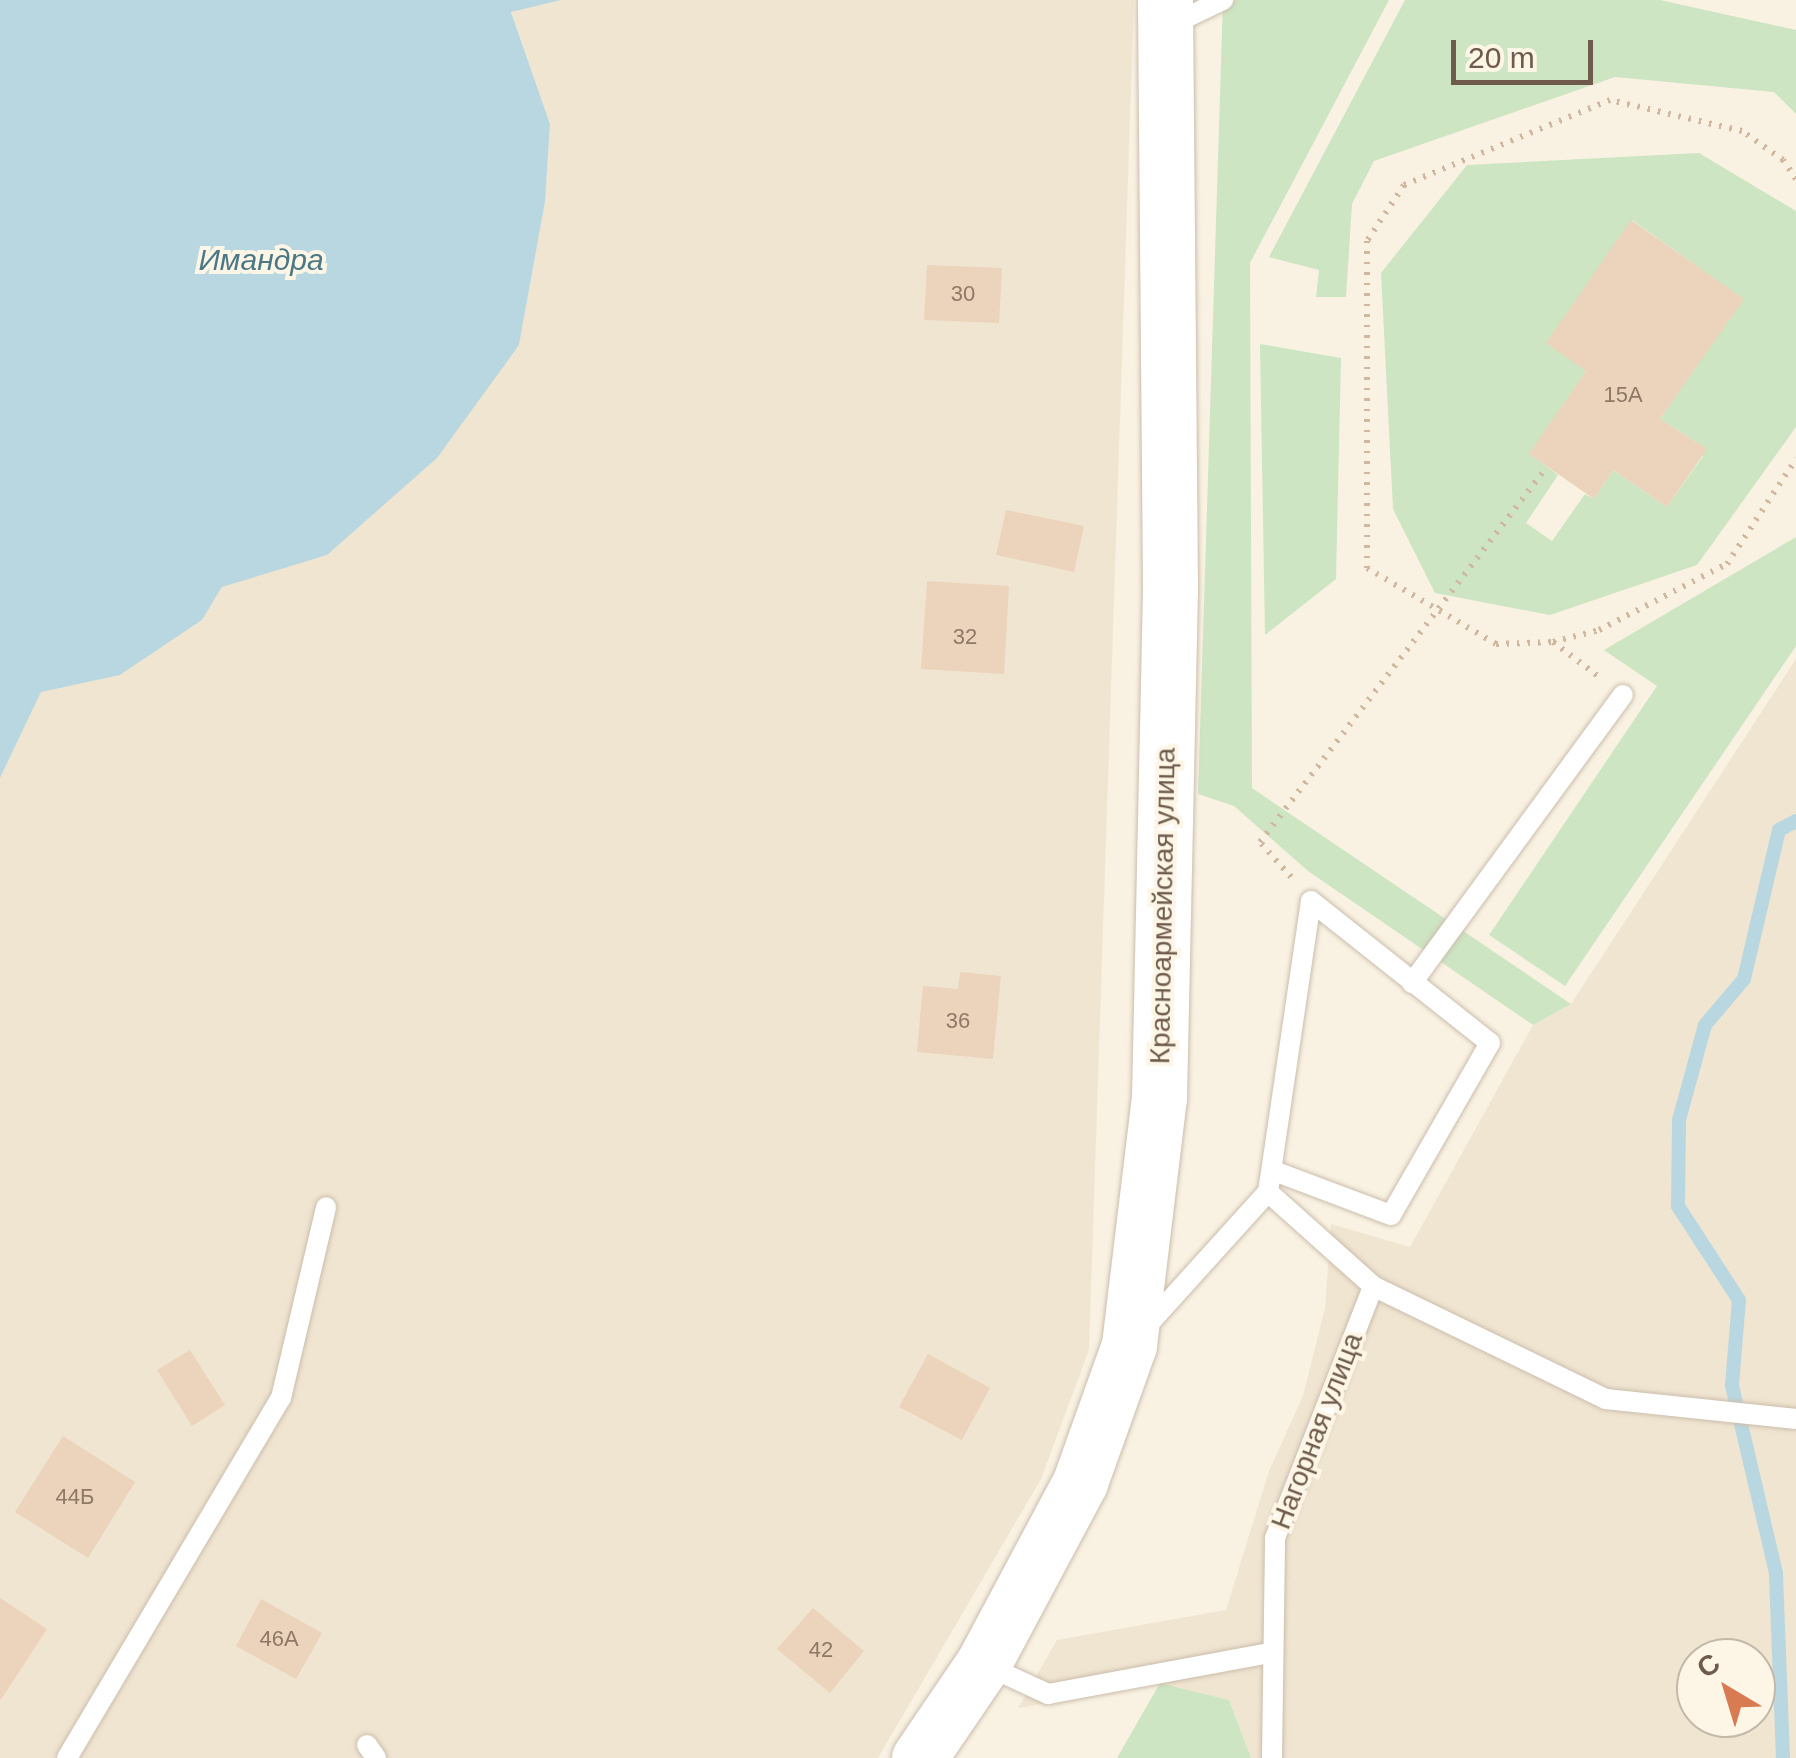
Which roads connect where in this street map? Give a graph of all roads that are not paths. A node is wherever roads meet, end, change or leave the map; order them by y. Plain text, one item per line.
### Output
1 (1223, 0) edge
2 (1165, 14) edge
3 (1623, 695) road end
4 (1412, 984) junction
5 (1274, 1171) junction
6 (1268, 1192) junction
7 (326, 1207) dead end
8 (1373, 1286) junction
9 (1130, 1345) junction
10 (1796, 1419) edge
11 (1270, 1652) junction
12 (983, 1664) junction
13 (68, 1758) edge
14 (919, 1758) edge
15 (1272, 1758) edge

1 - 2 lane
2 - 9 street, Красноармейская улица
3 - 4 lane
4 - 5 lane
4 - 5 lane
5 - 6 lane
6 - 8 lane
6 - 9 lane
7 - 13 lane
8 - 10 lane
8 - 11 lane, Нагорная улица
9 - 12 street, Красноармейская улица
11 - 12 lane
11 - 15 lane, Нагорная улица
12 - 14 street, Красноармейская улица

